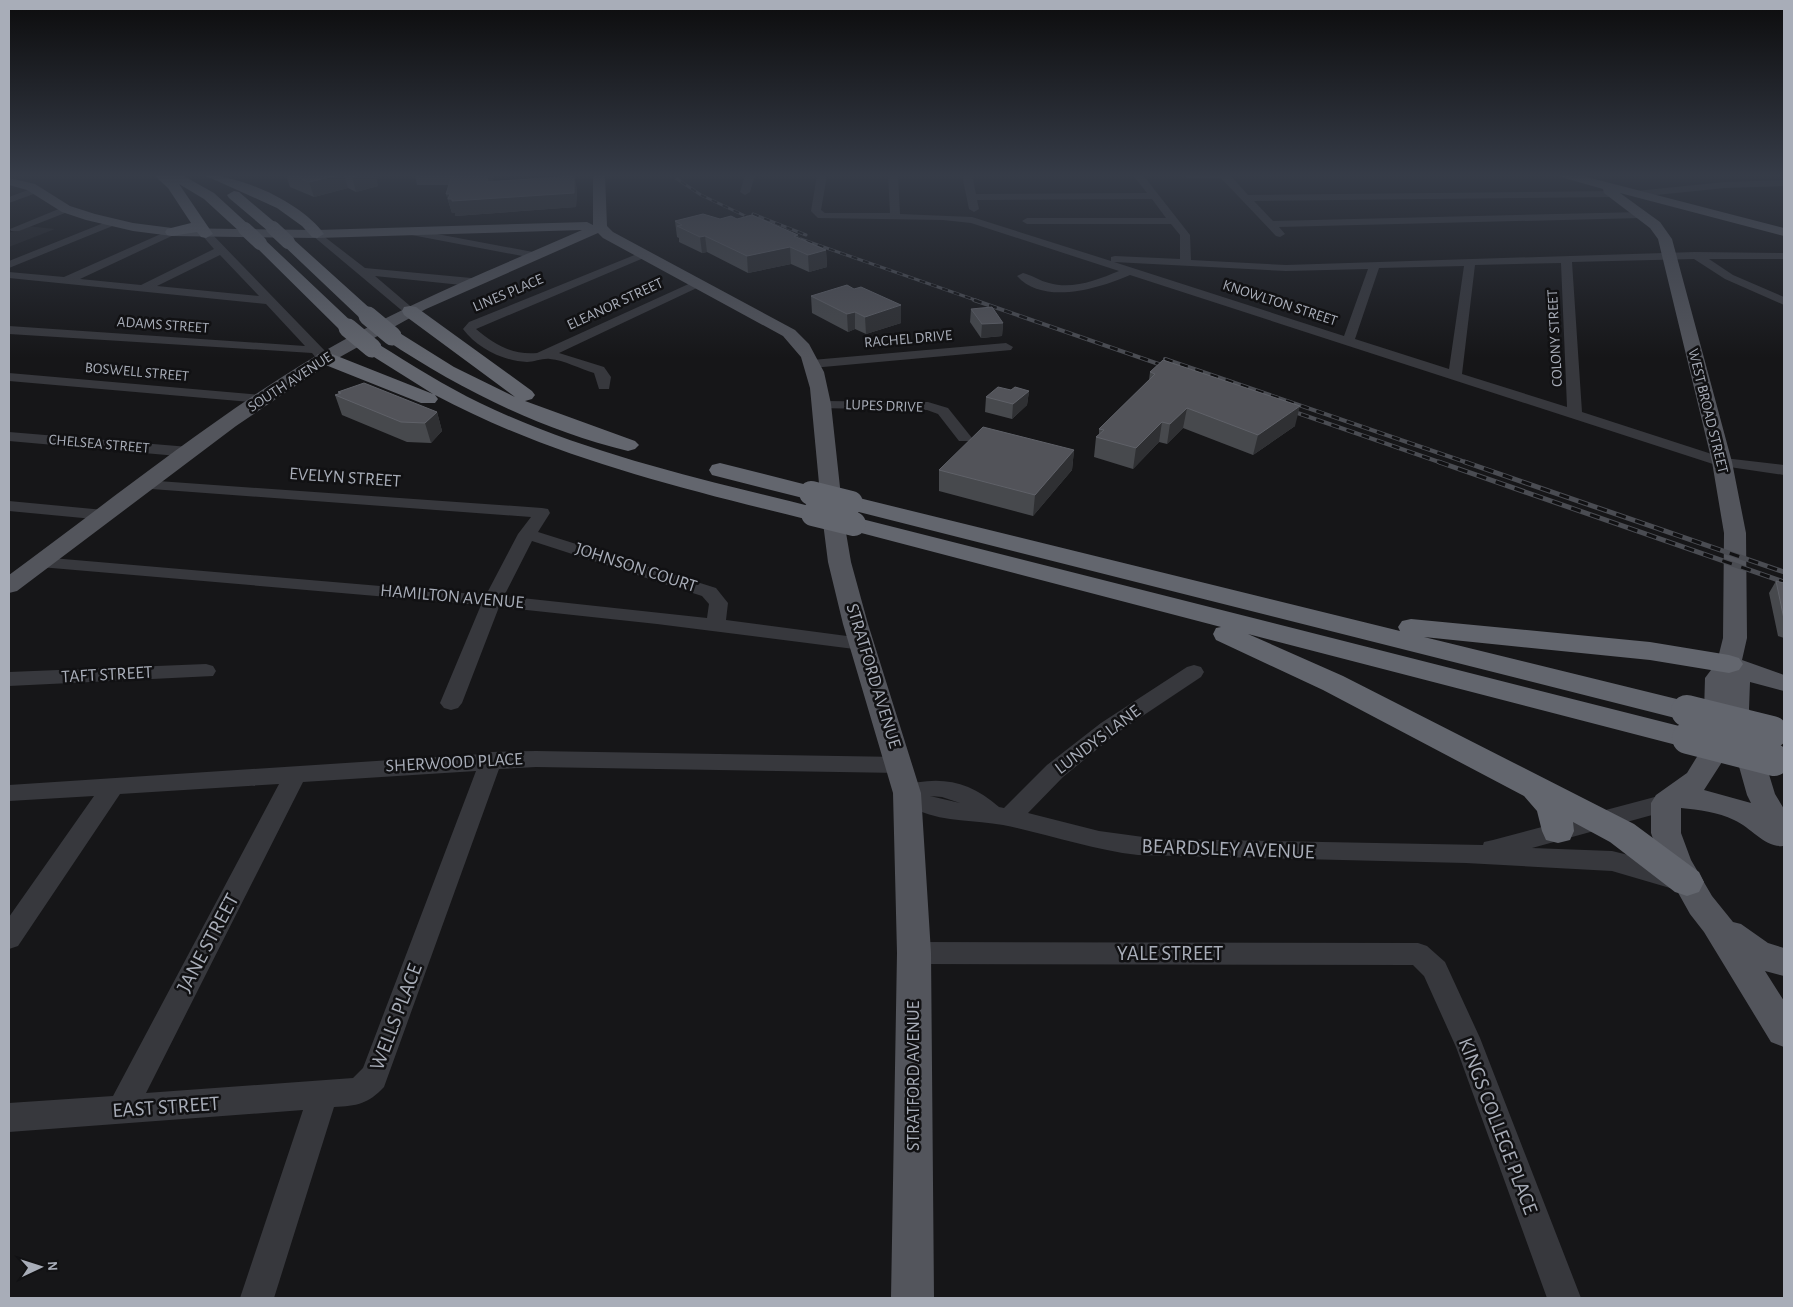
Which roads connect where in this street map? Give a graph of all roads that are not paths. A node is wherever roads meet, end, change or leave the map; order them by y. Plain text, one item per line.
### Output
1 (79, 236) edge
2 (163, 236) edge
3 (209, 236) edge
4 (252, 236) edge
5 (282, 236) edge
6 (319, 236) edge
7 (431, 236) edge
8 (578, 236) edge
9 (610, 236) edge
10 (1022, 236) edge
11 (1185, 236) edge
12 (1664, 237) joint
13 (221, 250) junction
14 (533, 255) junction
15 (642, 255) junction
16 (1669, 256) junction
17 (1784, 256) edge
18 (1088, 257) junction
19 (1697, 257) junction
20 (1566, 258) junction
21 (1470, 262) junction
22 (1186, 263) junction
23 (9, 265) edge
24 (1375, 265) junction
25 (359, 271) junction
26 (1129, 271) junction
27 (9, 275) edge
28 (1023, 276) dead end
29 (64, 282) junction
30 (471, 282) junction
31 (697, 284) junction
32 (142, 289) junction
33 (269, 301) junction
34 (1784, 301) edge
35 (410, 311) junction
36 (9, 330) edge
37 (1348, 342) junction
38 (1006, 346) dead end
39 (319, 353) junction
40 (548, 354) junction
41 (812, 364) junction
42 (1455, 376) junction
43 (9, 377) edge
44 (604, 386) dead end
45 (262, 398) junction
46 (821, 405) junction
47 (1575, 415) junction
48 (9, 436) edge
49 (964, 438) dead end
50 (640, 448) junction
51 (189, 452) junction
52 (612, 460) junction
53 (1722, 462) junction
54 (1784, 470) edge
55 (144, 485) junction
56 (812, 504) junction
57 (9, 506) edge
58 (852, 514) junction
59 (104, 515) junction
60 (527, 534) junction
61 (1043, 551) junction
62 (40, 562) junction
63 (1018, 566) junction
64 (9, 586) edge
65 (492, 600) junction
66 (716, 624) junction
67 (862, 644) junction
68 (1729, 664) junction
69 (206, 670) dead end
70 (1194, 672) dead end
71 (1784, 674) edge
72 (9, 679) edge
73 (1784, 683) edge
74 (451, 703) dead end
75 (1688, 725) junction
76 (1779, 748) edge
77 (490, 760) junction
78 (296, 775) junction
79 (904, 779) junction
80 (113, 786) junction
81 (1532, 787) junction
82 (9, 793) edge
83 (1671, 800) junction
84 (1001, 816) junction
85 (1597, 821) junction
86 (1558, 831) junction
87 (1784, 835) edge
88 (1784, 842) edge
89 (1466, 854) junction
90 (1688, 884) junction
91 (1716, 923) junction
92 (9, 938) edge
93 (914, 953) junction
94 (1425, 958) joint
95 (1784, 962) edge
96 (1784, 1031) edge
97 (324, 1094) junction
98 (121, 1111) junction
99 (9, 1118) edge
100 (257, 1298) edge
101 (913, 1298) edge
102 (1564, 1298) edge

1 - 23 street
2 - 29 street
3 - 13 street
4 - 52 highway, bridge
5 - 50 highway, bridge
6 - 25 street
7 - 14 street
8 - 14 main road, SOUTH AVENUE
9 - 15 main road, STRATFORD AVENUE
10 - 18 street, KNOWLTON STREET
11 - 22 street
12 - 16 main road, WEST BROAD STREET
12 - 19 street
13 - 32 street
13 - 33 street
14 - 30 main road, SOUTH AVENUE
15 - 31 main road, STRATFORD AVENUE
15 - 40 street, LINES PLACE
16 - 19 street
16 - 20 street
16 - 53 main road, WEST BROAD STREET
17 - 19 street
18 - 22 street
18 - 26 street, KNOWLTON STREET
19 - 34 street
20 - 21 street
20 - 47 street, COLONY STREET
21 - 24 street
21 - 42 street
22 - 24 street
24 - 37 street
25 - 30 street
25 - 35 street
26 - 28 street
26 - 37 street, KNOWLTON STREET
27 - 29 street
29 - 32 street
30 - 35 main road, SOUTH AVENUE
31 - 40 street, ELEANOR STREET
31 - 41 main road, STRATFORD AVENUE
32 - 33 street
33 - 39 street
35 - 39 main road, SOUTH AVENUE
35 - 50 highway
36 - 39 street, ADAMS STREET
37 - 42 street, KNOWLTON STREET
38 - 41 street, RACHEL DRIVE
39 - 45 main road, SOUTH AVENUE
39 - 52 highway
40 - 44 street
41 - 46 main road, STRATFORD AVENUE
42 - 47 street, KNOWLTON STREET
43 - 45 street, BOSWELL STREET
45 - 51 main road, SOUTH AVENUE
46 - 49 street, LUPES DRIVE
46 - 67 main road, STRATFORD AVENUE
47 - 53 street, KNOWLTON STREET
48 - 51 street, CHELSEA STREET
50 - 56 highway
51 - 55 main road, SOUTH AVENUE
52 - 56 highway
53 - 54 street, KNOWLTON STREET
53 - 68 main road, WEST BROAD STREET
55 - 59 main road, SOUTH AVENUE
55 - 60 street, EVELYN STREET
56 - 58 highway, bridge
57 - 59 street
58 - 61 highway
58 - 63 highway
59 - 62 main road, SOUTH AVENUE
60 - 65 street
60 - 66 street, JOHNSON COURT
61 - 68 highway
61 - 75 highway
62 - 64 main road, SOUTH AVENUE
62 - 65 street, HAMILTON AVENUE
63 - 75 highway
63 - 81 highway
65 - 66 street, HAMILTON AVENUE
65 - 74 street
66 - 67 street, HAMILTON AVENUE
67 - 79 main road, STRATFORD AVENUE
68 - 71 main road
68 - 73 main road
68 - 83 main road, WEST BROAD STREET
68 - 87 main road
69 - 72 street, TAFT STREET
70 - 84 street, LUNDYS LANE
75 - 76 highway, bridge
77 - 78 street, SHERWOOD PLACE
77 - 79 street, SHERWOOD PLACE
77 - 97 street, WELLS PLACE
78 - 80 street, SHERWOOD PLACE
78 - 98 street, JANE STREET
79 - 84 street, BEARDSLEY AVENUE
79 - 93 main road, STRATFORD AVENUE
80 - 82 street, SHERWOOD PLACE
80 - 92 street
81 - 85 highway
81 - 86 highway
83 - 85 street, BEARDSLEY AVENUE
83 - 88 main road
83 - 90 main road
84 - 89 street, BEARDSLEY AVENUE
85 - 86 street, BEARDSLEY AVENUE
85 - 90 highway
86 - 89 street, BEARDSLEY AVENUE
89 - 90 street, BEARDSLEY AVENUE
90 - 91 main road
91 - 95 main road
91 - 96 main road
93 - 94 street, YALE STREET
93 - 101 main road, STRATFORD AVENUE
94 - 102 street, KINGS COLLEGE PLACE
97 - 98 street, EAST STREET
97 - 100 street
98 - 99 street, EAST STREET

